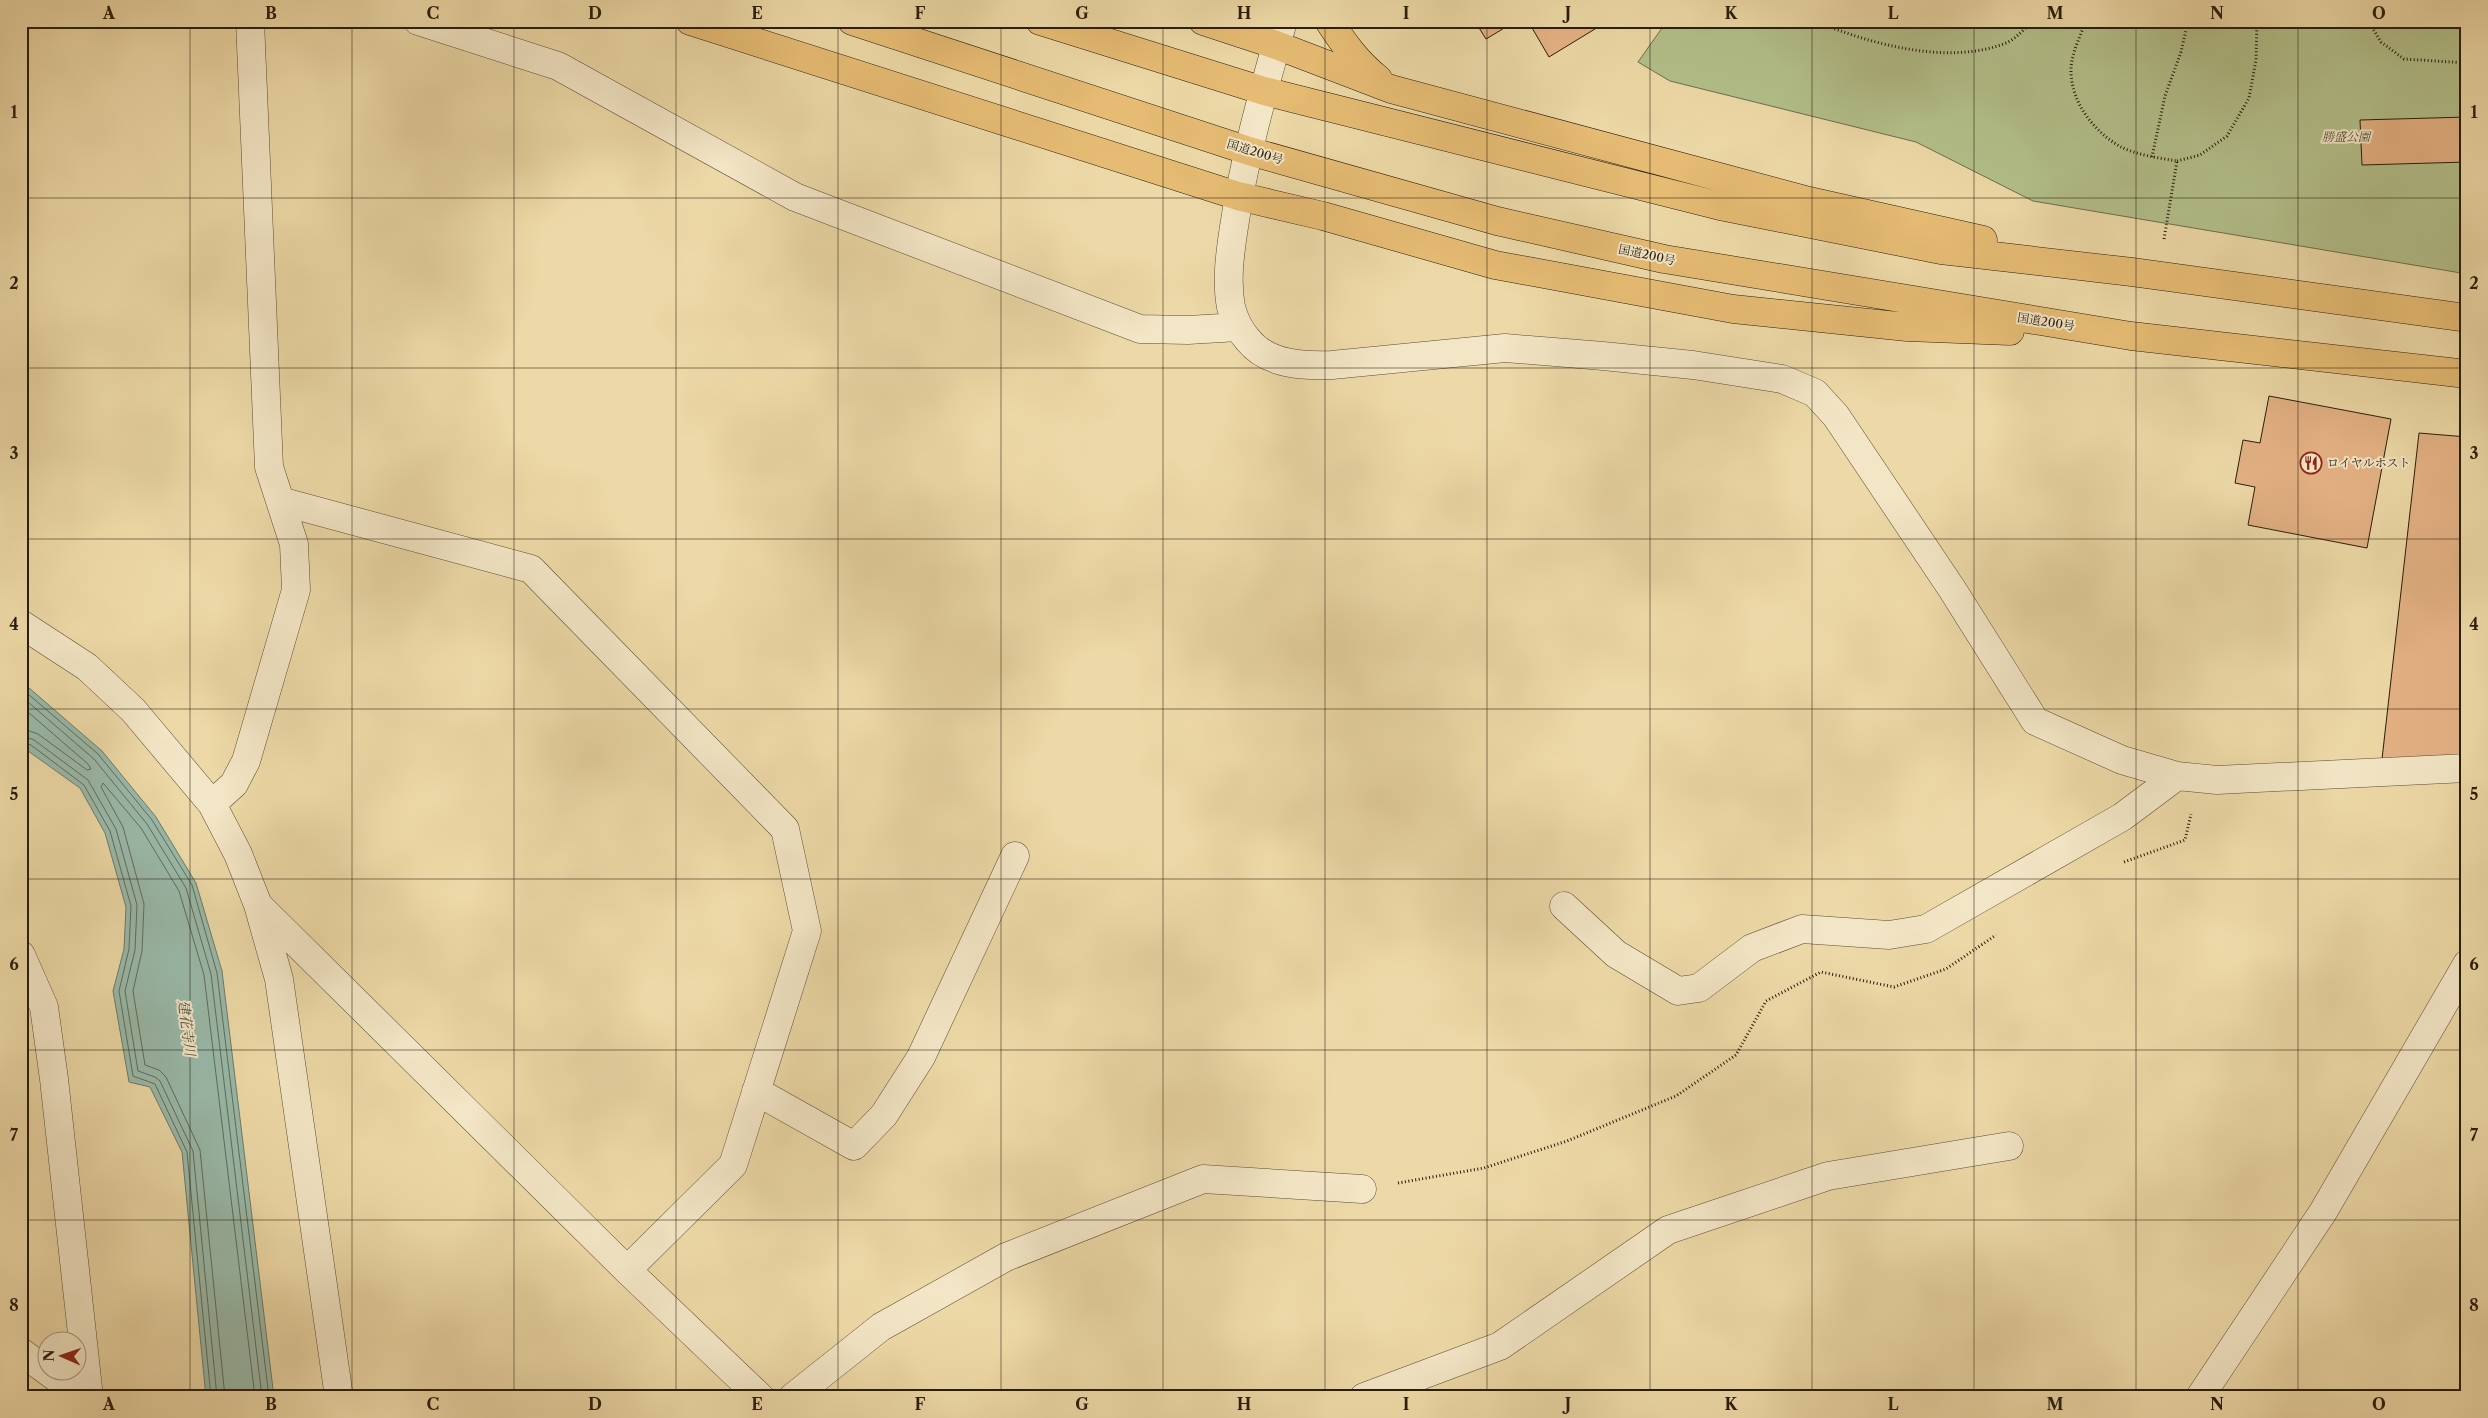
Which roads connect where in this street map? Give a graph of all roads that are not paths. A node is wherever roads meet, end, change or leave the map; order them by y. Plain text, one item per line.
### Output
1 (250, 21) edge
2 (418, 21) edge
3 (690, 21) edge
4 (852, 21) edge
5 (1040, 21) edge
6 (1203, 21) edge
7 (1329, 21) edge
8 (1280, 33) edge
9 (1391, 89) junction
10 (1264, 91) junction
11 (1249, 150) junction
12 (1238, 196) junction
13 (2132, 272) junction
14 (2467, 318) edge
15 (1238, 326) junction
16 (2131, 336) junction
17 (2467, 374) edge
18 (280, 501) junction
19 (21, 624) edge
20 (2467, 768) edge
21 (2177, 776) junction
22 (212, 804) junction
23 (1015, 856) dead end
24 (258, 905) junction
25 (1564, 906) dead end
26 (21, 955) edge
27 (2467, 964) edge
28 (756, 1091) junction
29 (2009, 1146) dead end
30 (1362, 1189) road end
31 (627, 1270) junction
32 (22, 1353) edge
33 (83, 1397) edge
34 (89, 1397) edge
35 (339, 1397) edge
36 (760, 1397) edge
37 (793, 1397) edge
38 (1364, 1397) edge
39 (2200, 1397) edge

1 - 18 street
2 - 15 street
3 - 12 highway
4 - 11 highway, 国道200号
5 - 10 highway
6 - 8 highway
7 - 9 highway
8 - 9 highway
8 - 10 street
9 - 13 highway
10 - 11 street
10 - 13 highway
11 - 12 street
11 - 16 highway, 国道200号
12 - 15 street
12 - 16 highway
13 - 14 highway
15 - 21 street
16 - 17 highway, 国道200号
18 - 22 street
18 - 28 street
19 - 22 street
20 - 21 street
21 - 25 street
22 - 24 street
23 - 28 street
24 - 31 street
24 - 35 street
26 - 34 street
27 - 39 street
28 - 31 street
29 - 38 street
30 - 37 street
31 - 36 street
32 - 33 street

